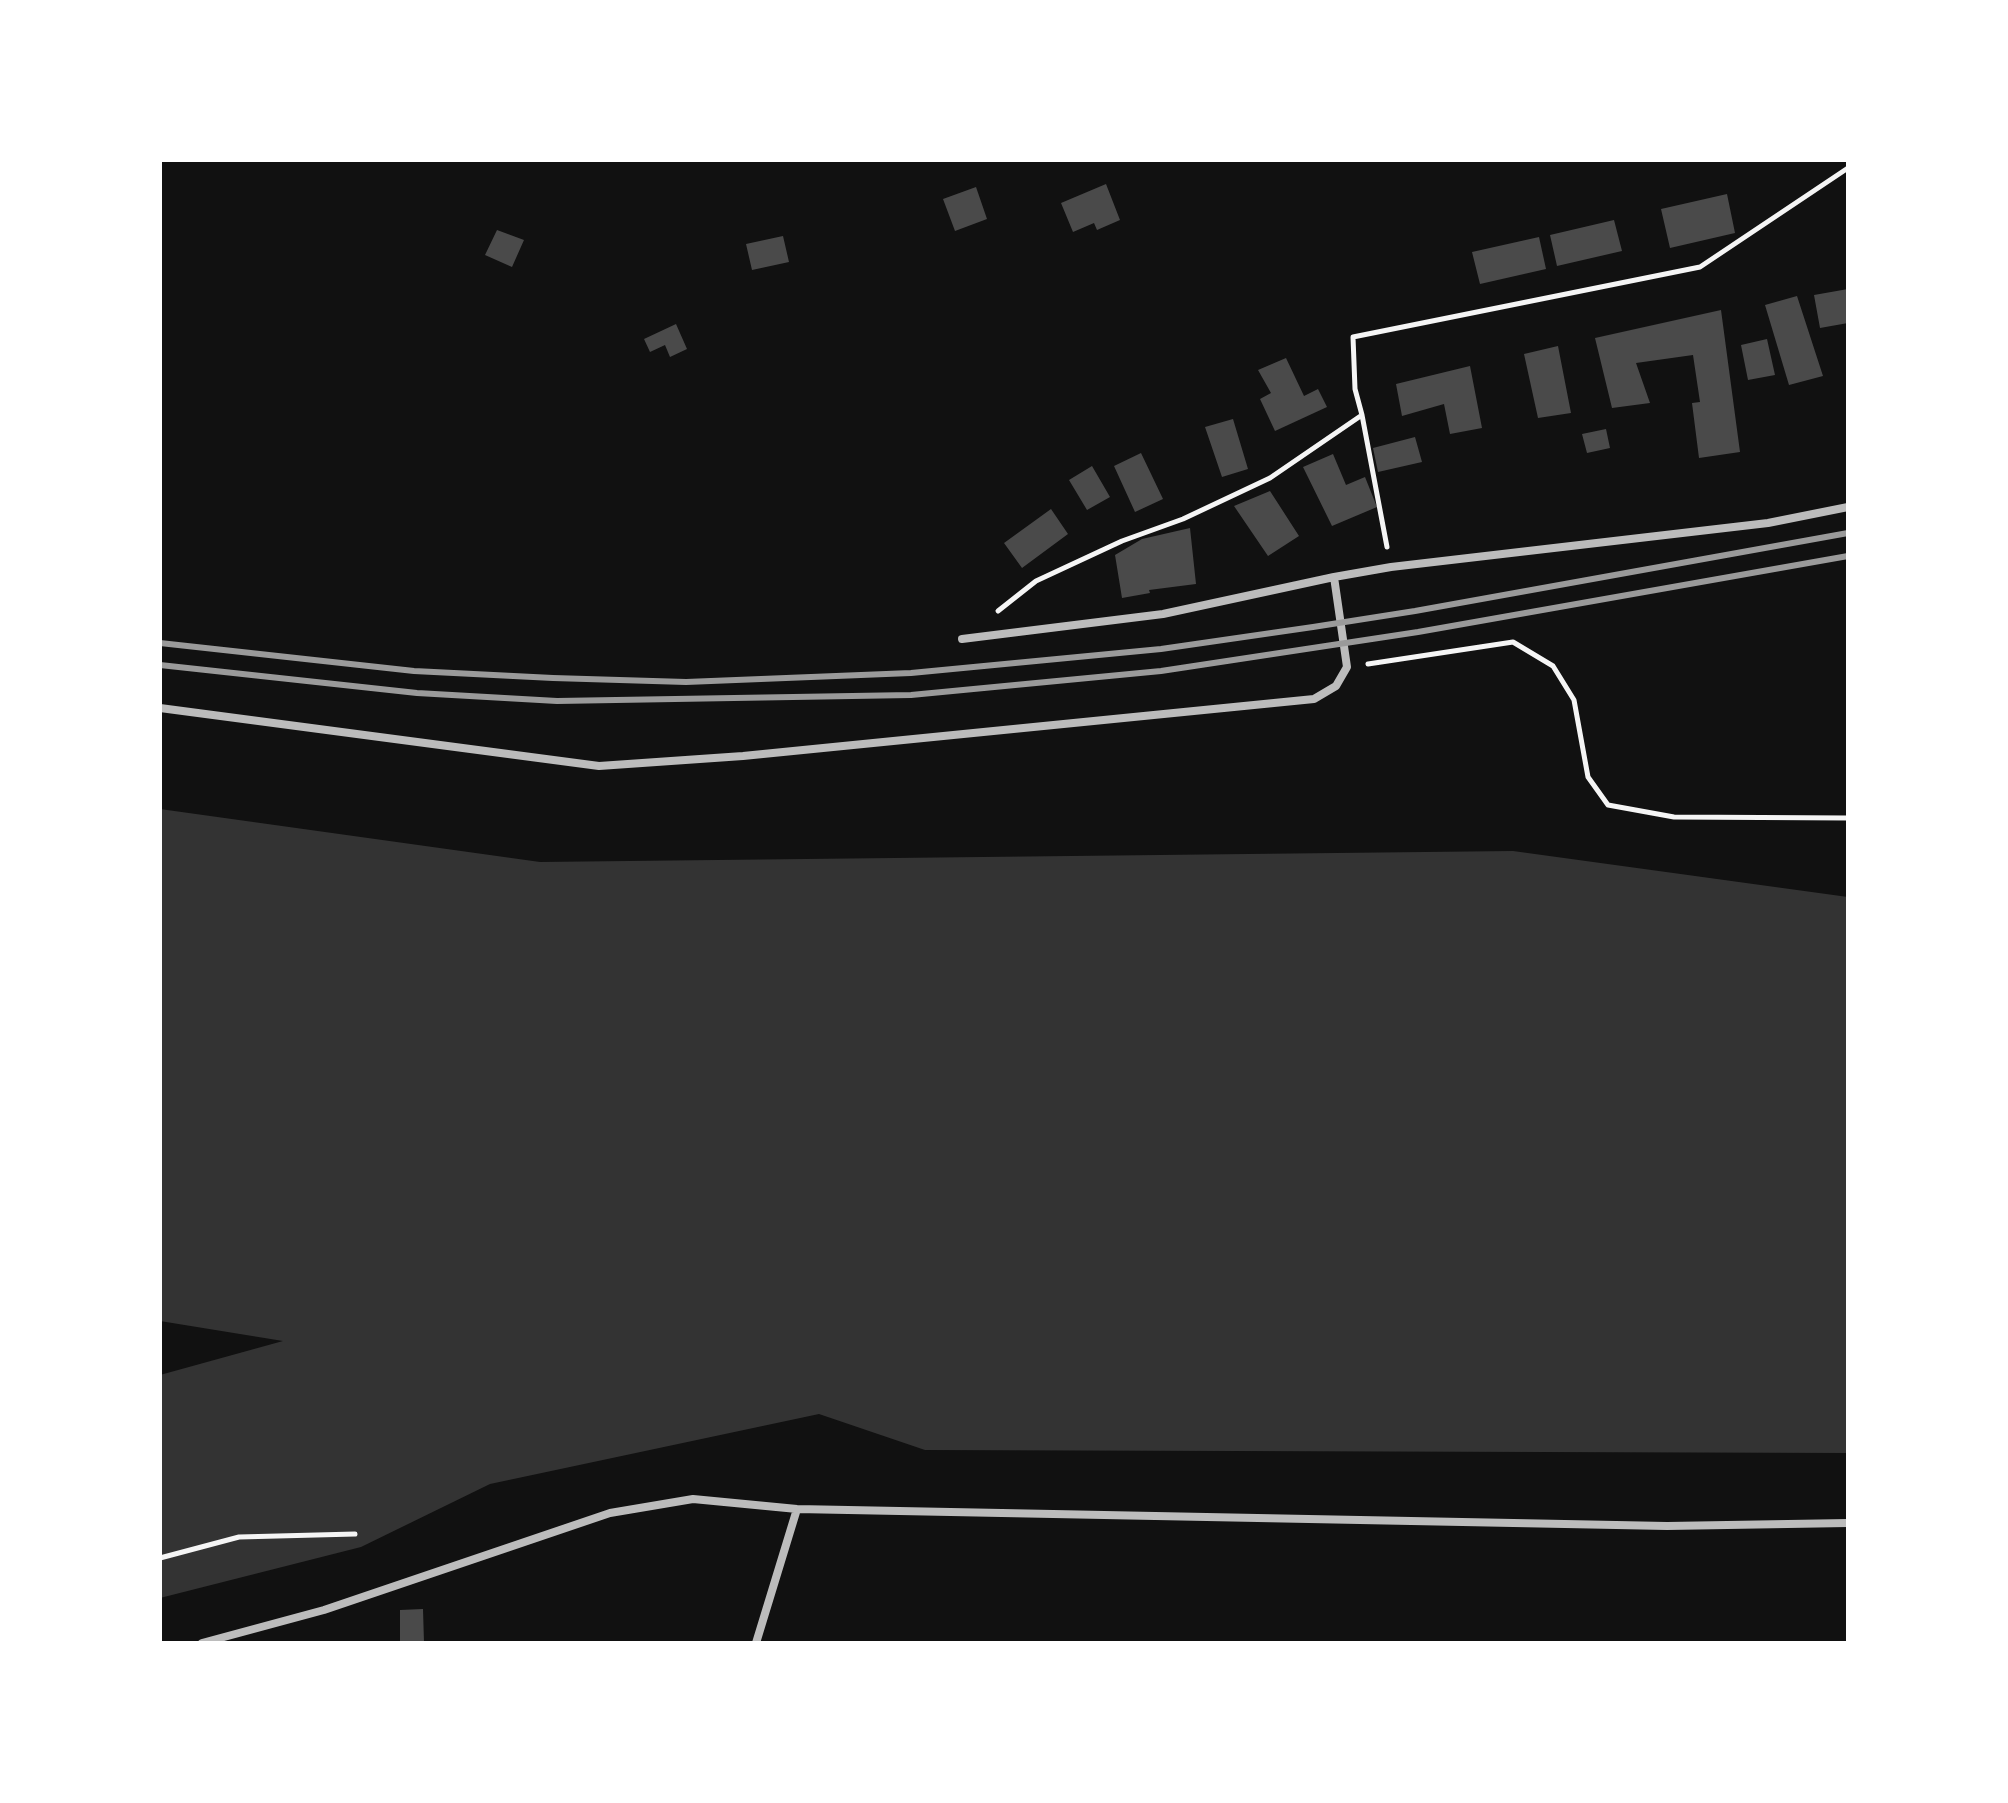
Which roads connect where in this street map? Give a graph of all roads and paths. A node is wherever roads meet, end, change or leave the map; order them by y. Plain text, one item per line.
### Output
1 (1848, 168) edge
2 (1362, 415) junction
3 (1848, 507) edge
4 (1391, 567) junction
5 (1334, 577) junction
6 (962, 639) joint
7 (1347, 667) junction
8 (160, 708) edge
9 (1848, 818) edge
10 (797, 1509) junction
11 (1848, 1523) edge
12 (355, 1534) dead end
13 (160, 1558) edge
14 (202, 1643) edge
15 (756, 1643) edge

1 - 2 path
2 - 4 path
2 - 6 path
3 - 4 street
4 - 5 street
5 - 6 street
5 - 7 street
7 - 8 street
7 - 9 path
10 - 11 street
10 - 14 street
10 - 15 street
12 - 13 path

